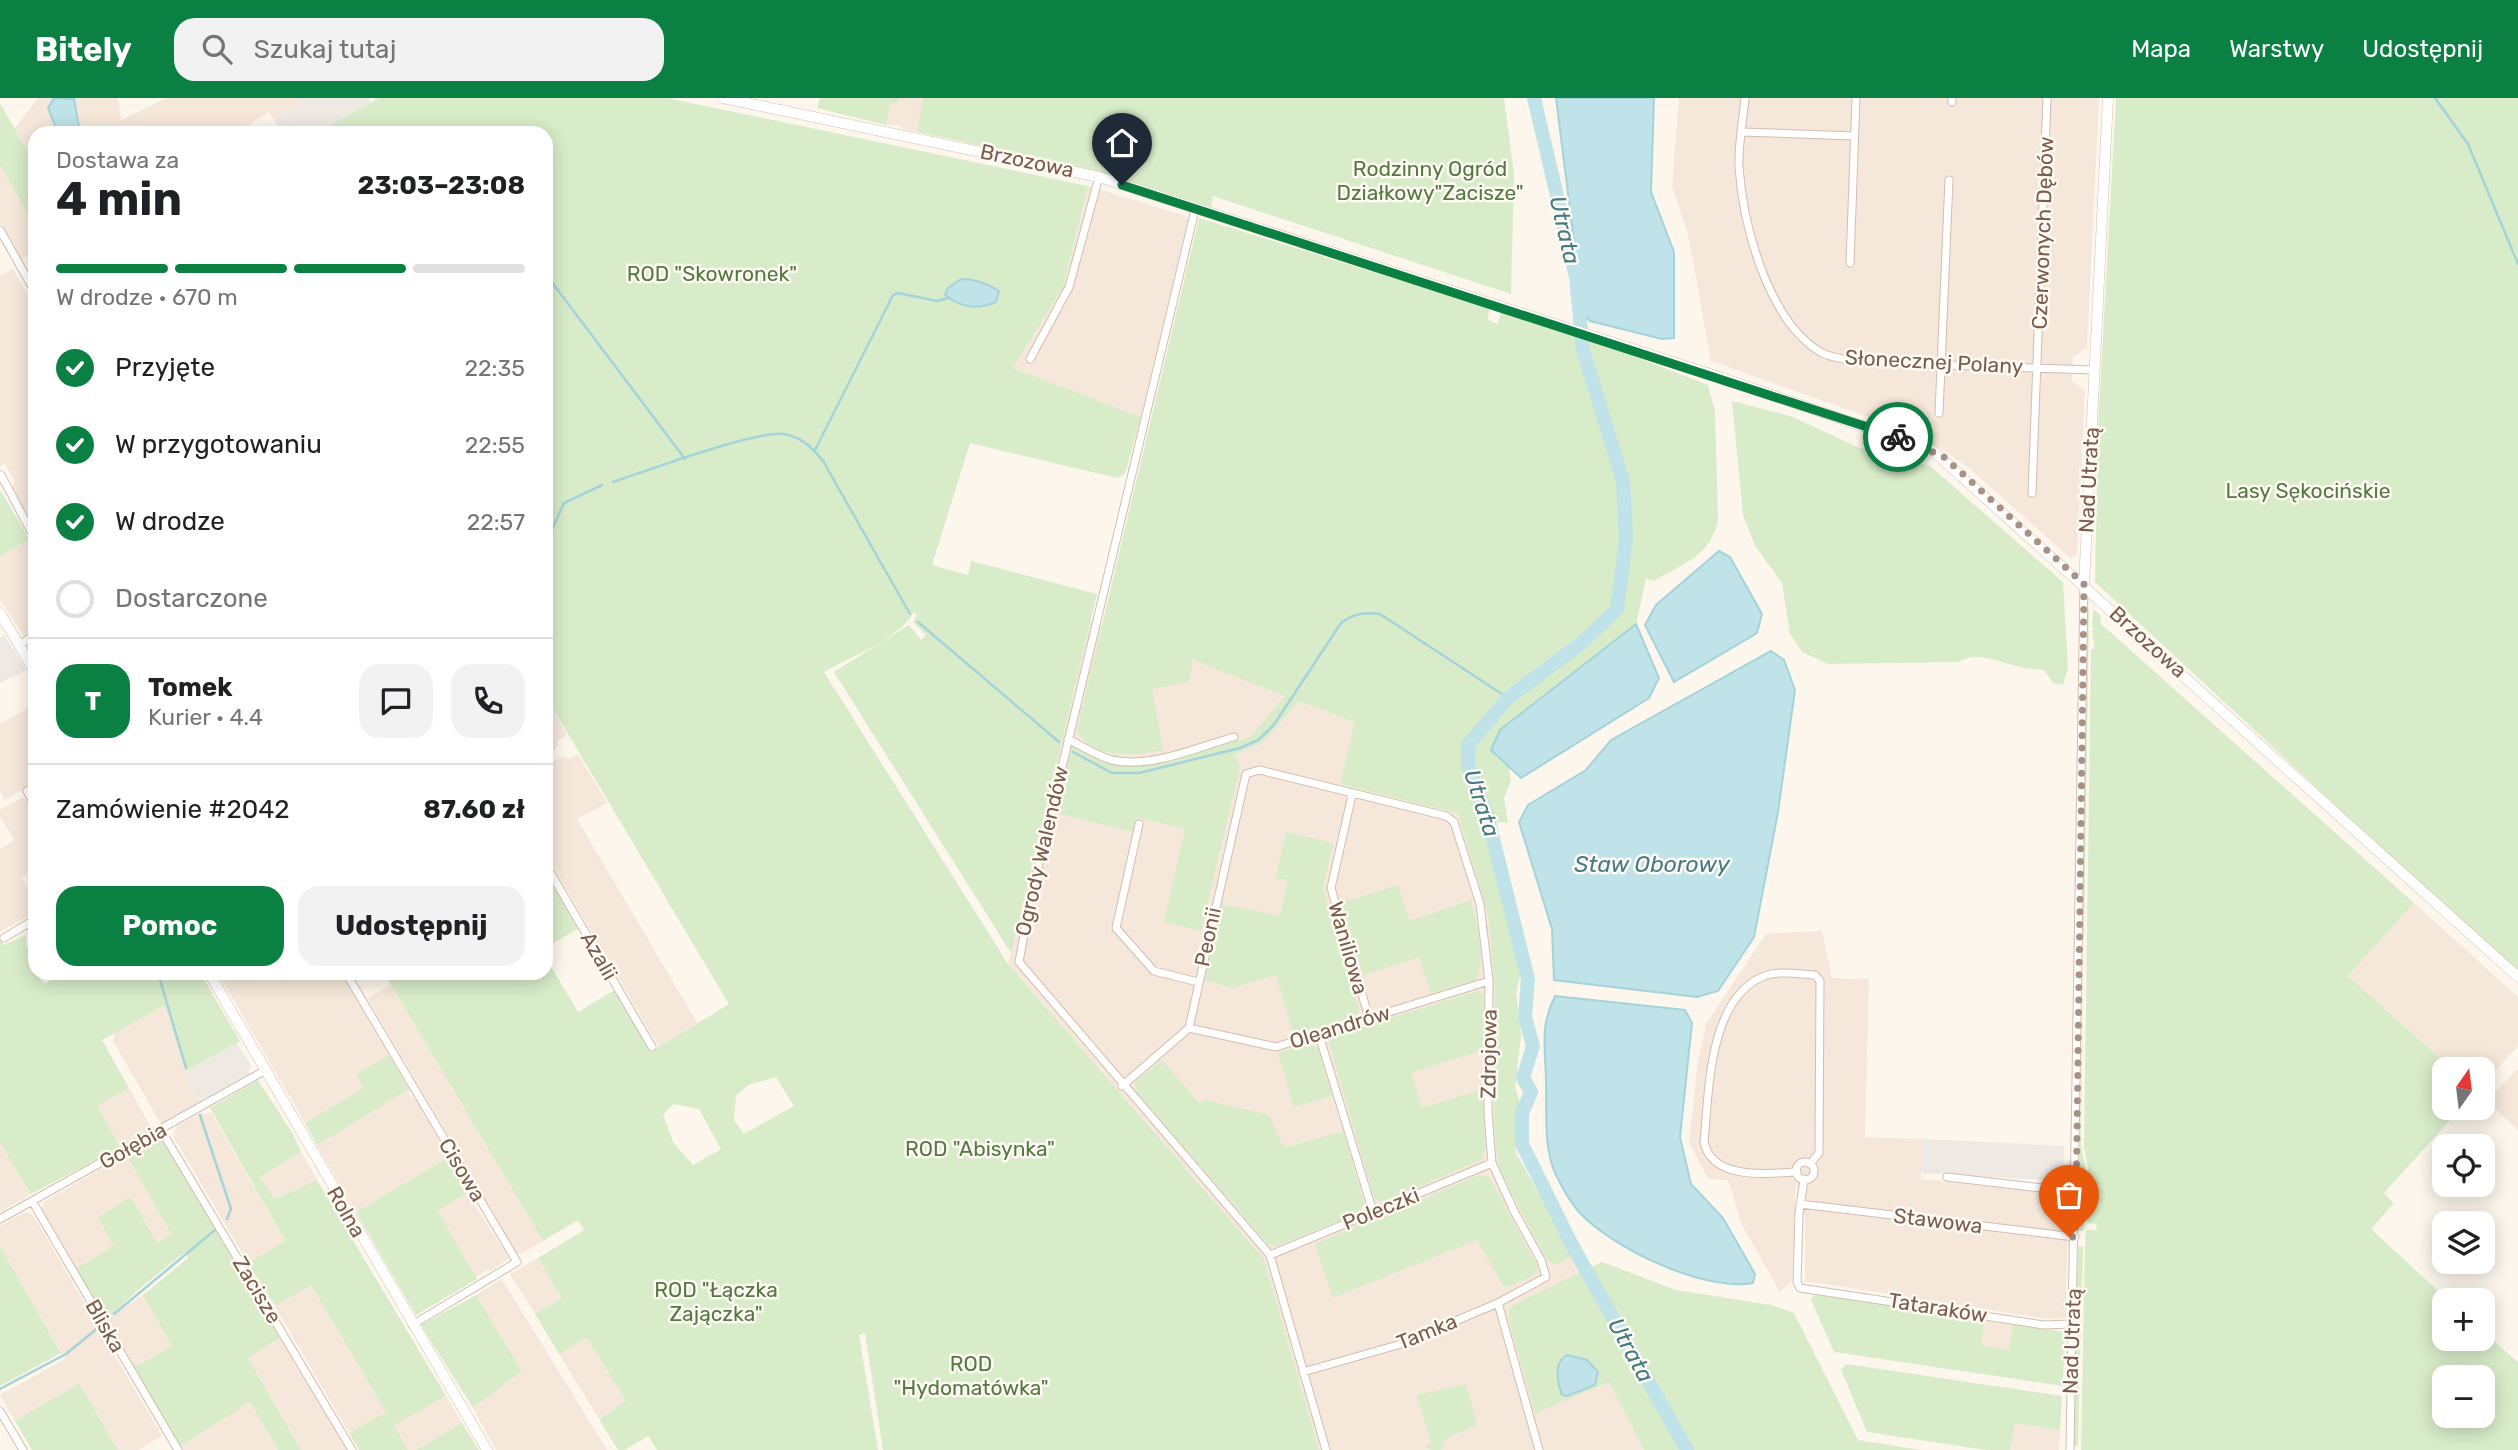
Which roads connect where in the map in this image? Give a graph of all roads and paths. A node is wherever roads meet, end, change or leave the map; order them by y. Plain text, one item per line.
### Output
1 (723, 98) edge
2 (1745, 98) edge
3 (1856, 98) edge
4 (2048, 98) edge
5 (2108, 98) edge
6 (1742, 132) junction
7 (1854, 136) junction
8 (1099, 177) junction
9 (1949, 180) dead end
10 (1195, 209) junction
11 (0, 229) edge
12 (1850, 263) dead end
13 (28, 279) edge
14 (1030, 359) dead end
15 (1940, 364) junction
16 (2038, 367) junction
17 (2094, 370) junction
18 (1939, 412) dead end
19 (1, 475) edge
20 (2032, 493) dead end
21 (28, 526) edge
22 (2084, 584) junction
23 (0, 613) edge
24 (28, 639) edge
25 (19, 645) junction
26 (28, 660) edge
27 (1234, 737) dead end
28 (1068, 740) junction
29 (1352, 795) junction
30 (1139, 824) dead end
31 (553, 876) edge
32 (28, 923) edge
33 (4, 937) dead end
34 (2518, 976) edge
35 (213, 980) edge
36 (350, 980) edge
37 (1489, 981) junction
38 (1198, 982) junction
39 (1369, 1018) junction
40 (1189, 1028) junction
41 (1319, 1035) junction
42 (652, 1047) dead end
43 (264, 1071) junction
44 (1122, 1086) junction
45 (161, 1130) junction
46 (1492, 1163) junction
47 (1810, 1164) junction
48 (1797, 1172) junction
49 (1947, 1177) dead end
50 (1804, 1179) junction
51 (2076, 1192) junction
52 (32, 1201) junction
53 (1800, 1204) junction
54 (1373, 1212) junction
55 (0, 1219) edge
56 (2075, 1237) junction
57 (1270, 1255) junction
58 (1546, 1277) joint
59 (1498, 1303) junction
60 (2071, 1324) junction
61 (412, 1325) junction
62 (1303, 1372) junction
63 (0, 1411) edge
64 (23, 1450) edge
65 (178, 1450) edge
66 (352, 1450) edge
67 (486, 1450) edge
68 (1326, 1450) edge
69 (1539, 1450) edge
70 (2070, 1450) edge

1 - 8 street, Brzozowa
2 - 6 street, Słonecznej Polany
3 - 7 street
4 - 16 street, Czerwonych Dębów
5 - 17 street, Nad Utratą
6 - 7 street
6 - 15 street, Słonecznej Polany
7 - 12 street
8 - 10 street, Brzozowa
8 - 14 street
9 - 15 street
10 - 22 street, Brzozowa
10 - 28 street, Ogrody Walendów
11 - 13 street
15 - 16 street, Słonecznej Polany
15 - 18 street
16 - 17 street, Słonecznej Polany
16 - 20 street, Czerwonych Dębów
17 - 22 street, Nad Utratą
19 - 21 street
22 - 34 street, Brzozowa
22 - 51 street, Nad Utratą
23 - 25 street
24 - 25 street
25 - 26 street
27 - 28 street
28 - 44 street, Ogrody Walendów
29 - 37 street, Zdrojowa
29 - 38 street, Peonii
29 - 39 street, Waniliowa
30 - 38 street
31 - 42 street, Azalii
32 - 33 street
35 - 43 street, Rolna
36 - 61 street, Cisowa
37 - 39 street, Oleandrów
37 - 46 street, Zdrojowa
38 - 40 street, Peonii
39 - 41 street, Oleandrów
40 - 41 street, Oleandrów
40 - 44 street
41 - 54 street
43 - 45 street, Gołębia
43 - 61 street, Rolna
44 - 57 street, Ogrody Walendów
45 - 52 street, Gołębia
45 - 66 street, Zacisze
46 - 54 street, Poleczki
46 - 58 street, Zdrojowa
47 - 48 street
47 - 48 street
47 - 50 street
48 - 50 street
49 - 51 street
50 - 53 street
51 - 56 street, Nad Utratą
52 - 55 street, Gołębia
52 - 65 street, Bliska
53 - 56 street, Stawowa
53 - 60 street, Tataraków
54 - 57 street, Poleczki
56 - 60 street, Nad Utratą
57 - 62 street, Ogrody Walendów
58 - 59 street, Tamka
59 - 62 street, Tamka
59 - 69 street
60 - 70 street, Nad Utratą
61 - 67 street, Rolna
62 - 68 street, Ogrody Walendów
63 - 64 street

